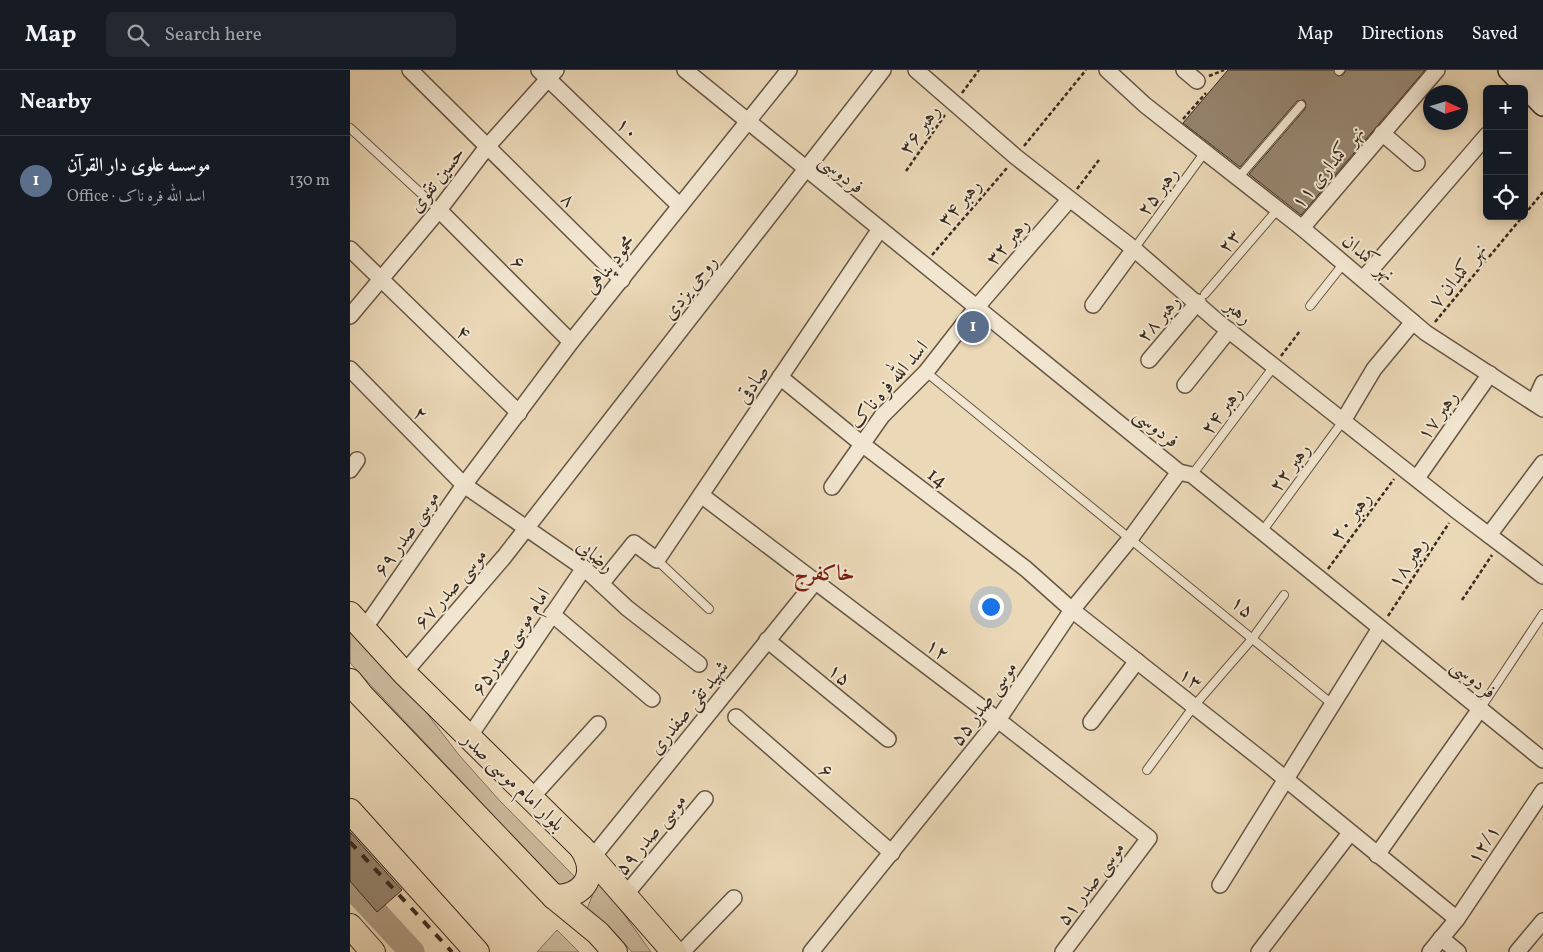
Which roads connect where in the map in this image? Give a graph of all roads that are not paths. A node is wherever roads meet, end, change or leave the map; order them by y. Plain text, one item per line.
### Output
1 (410, 70) edge
2 (685, 70) edge
3 (789, 70) edge
4 (882, 70) edge
5 (916, 70) edge
6 (1107, 70) edge
7 (1437, 70) edge
8 (1509, 70) edge
9 (548, 73) edge
10 (1531, 83) edge
11 (1301, 105) dead end
12 (1543, 105) edge
13 (747, 122) junction
14 (350, 128) edge
15 (1382, 133) junction
16 (1483, 139) edge
17 (487, 147) junction
18 (1205, 152) junction
19 (1417, 163) dead end
20 (807, 170) junction
21 (1238, 178) junction
22 (1069, 200) junction
23 (680, 206) junction
24 (1278, 209) junction
25 (439, 210) junction
26 (1302, 228) junction
27 (880, 229) junction
28 (350, 249) edge
29 (1134, 249) junction
30 (1344, 263) junction
31 (381, 279) junction
32 (1363, 279) junction
33 (622, 280) junction
34 (1201, 298) junction
35 (1093, 305) dead end
36 (1310, 306) dead end
37 (976, 308) junction
38 (350, 316) edge
39 (1413, 322) junction
40 (1229, 330) junction
41 (571, 342) junction
42 (1149, 360) dead end
43 (1275, 365) junction
44 (350, 368) edge
45 (926, 372) junction
46 (1490, 374) junction
47 (780, 377) junction
48 (1543, 382) edge
49 (1185, 385) dead end
50 (1538, 406) edge
51 (519, 413) junction
52 (1343, 421) junction
53 (862, 444) junction
54 (1543, 463) edge
55 (1186, 473) junction
56 (1417, 478) junction
57 (464, 485) junction
58 (832, 487) dead end
59 (701, 495) junction
60 (524, 528) junction
61 (1262, 533) junction
62 (1130, 539) junction
63 (1494, 539) junction
64 (657, 560) junction
65 (584, 568) junction
66 (1543, 576) edge
67 (815, 582) junction
68 (601, 584) junction
69 (1284, 595) dead end
70 (709, 609) dead end
71 (1072, 610) junction
72 (552, 614) junction
73 (1543, 614) edge
74 (357, 621) edge
75 (1380, 628) junction
76 (1252, 639) junction
77 (768, 640) junction
78 (1137, 661) junction
79 (699, 664) dead end
80 (404, 673) junction
81 (353, 686) edge
82 (652, 699) dead end
83 (1332, 704) junction
84 (1194, 706) junction
85 (1480, 709) junction
86 (736, 717) dead end
87 (998, 720) junction
88 (1091, 722) dead end
89 (598, 724) dead end
90 (469, 737) junction
91 (888, 739) dead end
92 (1543, 760) edge
93 (1147, 770) dead end
94 (1284, 779) junction
95 (1543, 791) edge
96 (532, 798) junction
97 (704, 799) dead end
98 (350, 811) edge
99 (1350, 833) junction
100 (1149, 838) joint
101 (586, 852) junction
102 (892, 853) junction
103 (1377, 855) junction
104 (1220, 885) dead end
105 (626, 894) junction
106 (554, 898) junction
107 (734, 898) dead end
108 (1457, 919) junction
109 (1543, 921) edge
110 (350, 926) edge
111 (1441, 938) junction
112 (373, 952) edge
113 (477, 952) edge
114 (615, 952) edge
115 (674, 952) edge
116 (682, 952) edge
117 (811, 952) edge
118 (1063, 952) edge
119 (1259, 952) edge
120 (1430, 952) edge
121 (1458, 952) edge
122 (1517, 952) edge

1 - 17 street, ۸
2 - 13 street, فردوسی
3 - 13 street, محمود پناهی
4 - 20 street, روحی یزدی
5 - 22 street, رهبر
6 - 18 street, نهر کمدان
7 - 15 street, نهر کمداری ۱۱
8 - 10 main road
9 - 17 street, حسین تقوی
9 - 23 street, ۱۰
10 - 12 main road
11 - 21 lane
13 - 20 street, فردوسی
13 - 23 street, محمود پناهی
14 - 25 lane
15 - 19 street
15 - 26 street, نهر کمداری ۱۱
16 - 32 street
17 - 25 street, حسین تقوی
17 - 33 street, ۸
18 - 21 street, نهر کمدان
18 - 29 lane, رهبر ۲۵
20 - 27 street, فردوسی
20 - 60 street, روحی یزدی
21 - 24 street, نهر کمدان
22 - 29 street, رهبر
22 - 37 street, رهبر ۳۲
23 - 33 street, محمود پناهی
24 - 26 street, نهر کمدان
24 - 34 lane, ۲۳
25 - 31 street, حسین تقوی
25 - 41 street, ۶
26 - 30 street, نهر کمدان
27 - 37 street, فردوسی
27 - 47 street, صادقی
28 - 31 street, ۴
29 - 34 street, رهبر
29 - 35 street
30 - 32 street, نهر کمدان
30 - 36 lane
31 - 38 street, حسین تقوی
31 - 51 street, ۴
32 - 39 street, نهر کمدان
33 - 41 street, محمود پناهی
34 - 40 street, رهبر
34 - 42 street, رهبر ۲۸
37 - 45 street, اسد الله فره ناک
37 - 55 street, فردوسی
39 - 46 street, نهر کمدان
39 - 52 street
40 - 43 street, رهبر
40 - 49 street
41 - 51 street, محمود پناهی
43 - 52 street, رهبر
43 - 55 lane, رهبر ۲۴
44 - 57 street, ۲
45 - 53 street, اسد الله فره ناک
45 - 62 lane, ۱۵
46 - 50 street, نهر کمدان
46 - 56 street, رهبر ۱۷
47 - 53 street, 14
47 - 59 street, صادقی
48 - 50 street
51 - 57 street, محمود پناهی
52 - 56 street, رهبر
52 - 61 lane, رهبر ۲۲
53 - 58 street, اسد الله فره ناک
53 - 71 street, 14
54 - 63 street
55 - 61 street, فردوسی
55 - 62 street, موسی صدر ۵۵
56 - 63 street, رهبر
57 - 60 street, رضایی
57 - 74 street, موسی صدر ۶۹
59 - 64 street, صادقی
59 - 67 street, ۱۲
60 - 65 street, رضایی
60 - 80 street, موسی صدر ۶۷
61 - 75 street, فردوسی
62 - 71 street, موسی صدر ۵۵
62 - 76 lane, ۱۵
63 - 66 street, رهبر
64 - 68 street
64 - 70 lane
65 - 68 street, رضایی
65 - 72 street, امام موسی صدر۶۵
67 - 77 street, شهید تقی صفدری
67 - 87 street, ۱۲
68 - 79 street, رضایی
69 - 76 lane
71 - 78 street, ۱۳
71 - 87 street, موسی صدر ۵۵
72 - 82 street
72 - 90 street, امام موسی صدر۶۵
73 - 85 lane
74 - 80 main road, بلوار امام موسی صدر
75 - 83 street
75 - 85 street, فردوسی
76 - 83 lane, ۱۵
76 - 84 lane
77 - 91 street, ۱۵
77 - 101 street, شهید تقی صفدری
78 - 84 street, ۱۳
78 - 88 street
80 - 90 main road, بلوار امام موسی صدر
81 - 106 main road
83 - 94 street
84 - 93 lane
84 - 94 street, ۱۳
85 - 92 street, فردوسی
85 - 103 street
86 - 102 street, ۶
87 - 100 street, ۱۲
87 - 102 street, موسی صدر ۵۵
89 - 96 street
90 - 96 main road, بلوار امام موسی صدر
94 - 99 street, ۱۳
94 - 104 street
95 - 108 street, ۱۲/۱
96 - 101 main road, بلوار امام موسی صدر
97 - 105 street, موسی صدر ۵۹
98 - 113 main road
99 - 103 street, ۱۳
99 - 119 street
100 - 118 street, موسی صدر ۵۱
101 - 105 main road, بلوار امام موسی صدر
101 - 106 main road
102 - 117 street, موسی صدر ۵۵
103 - 108 street, ۱۳
105 - 115 main road, بلوار امام موسی صدر
106 - 114 main road
107 - 116 street
108 - 111 street, ۱۲/۱
109 - 122 street
110 - 112 main road
111 - 120 street, ۱۲/۱
111 - 121 street

